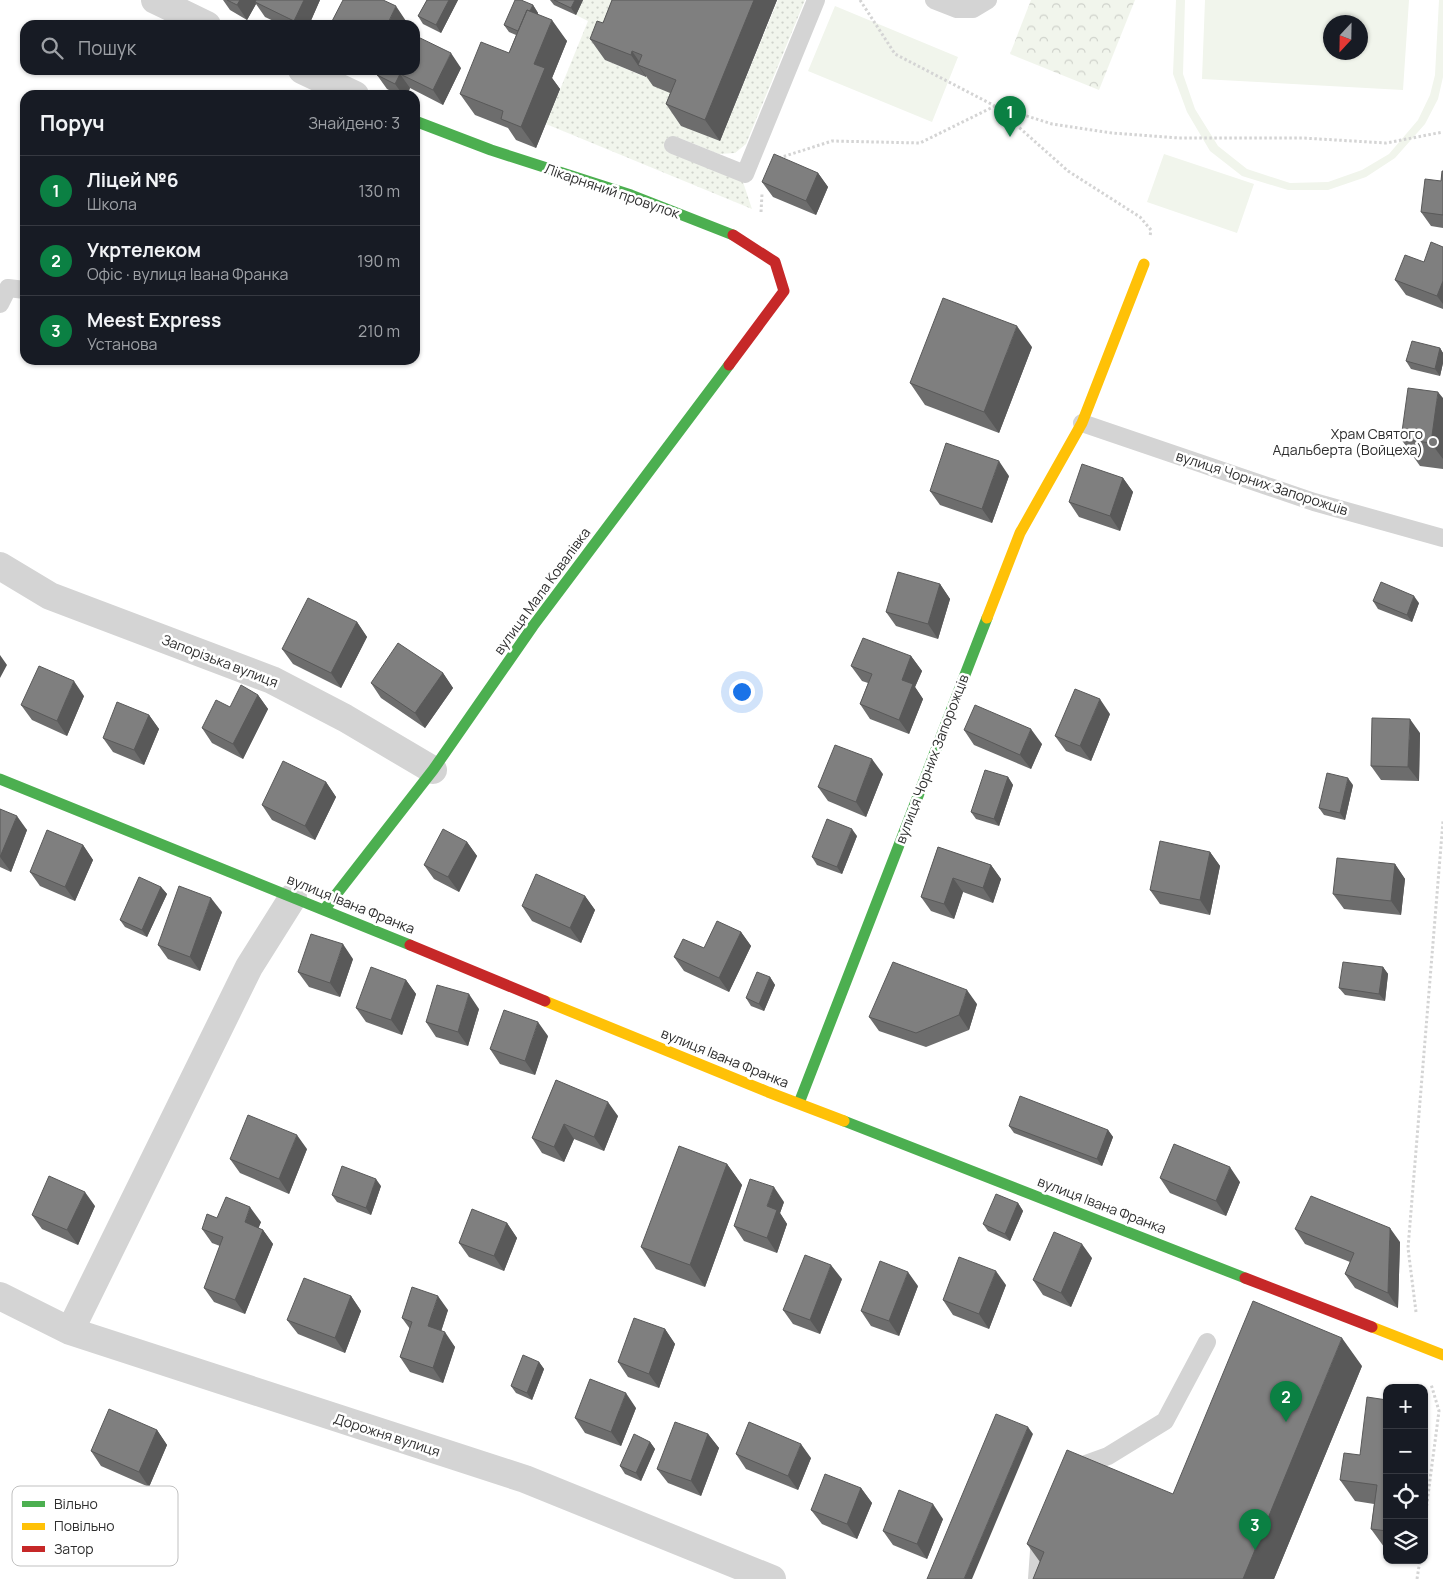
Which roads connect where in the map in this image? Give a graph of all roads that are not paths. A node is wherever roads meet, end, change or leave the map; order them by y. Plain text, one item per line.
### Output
1 (155, 0) edge
2 (816, 0) edge
3 (934, 0) edge
4 (988, 0) edge
5 (197, 20) edge
6 (312, 75) edge
7 (344, 90) edge
8 (420, 123) edge
9 (673, 145) dead end
10 (1144, 264) road end
11 (20, 289) edge
12 (784, 291) joint
13 (0, 304) edge
14 (1082, 422) junction
15 (1443, 538) edge
16 (0, 566) edge
17 (433, 770) junction
18 (0, 779) edge
19 (293, 897) junction
20 (324, 910) junction
21 (798, 1103) junction
22 (0, 1296) edge
23 (70, 1331) junction
24 (1207, 1342) dead end
25 (1443, 1355) edge
26 (1059, 1482) edge
27 (1047, 1518) edge
28 (772, 1579) edge
29 (1038, 1579) edge

1 - 5 street
2 - 9 lane
3 - 4 lane
6 - 7 street
8 - 12 street, Лікарняний провулок
10 - 14 street, вулиця Чорних Запорожців
11 - 13 lane
12 - 17 street, вулиця Мала Ковалівка
14 - 15 lane, вулиця Чорних Запорожців
14 - 21 street, вулиця Чорних Запорожців
16 - 17 street, Запорізька вулиця
17 - 20 street, вулиця Мала Ковалівка
18 - 19 street, вулиця Івана Франка
19 - 20 street, вулиця Івана Франка
19 - 23 street
20 - 21 street, вулиця Івана Франка
21 - 25 street, вулиця Івана Франка
22 - 23 street, Дорожня вулиця
23 - 28 street, Дорожня вулиця
24 - 26 lane
27 - 29 lane

